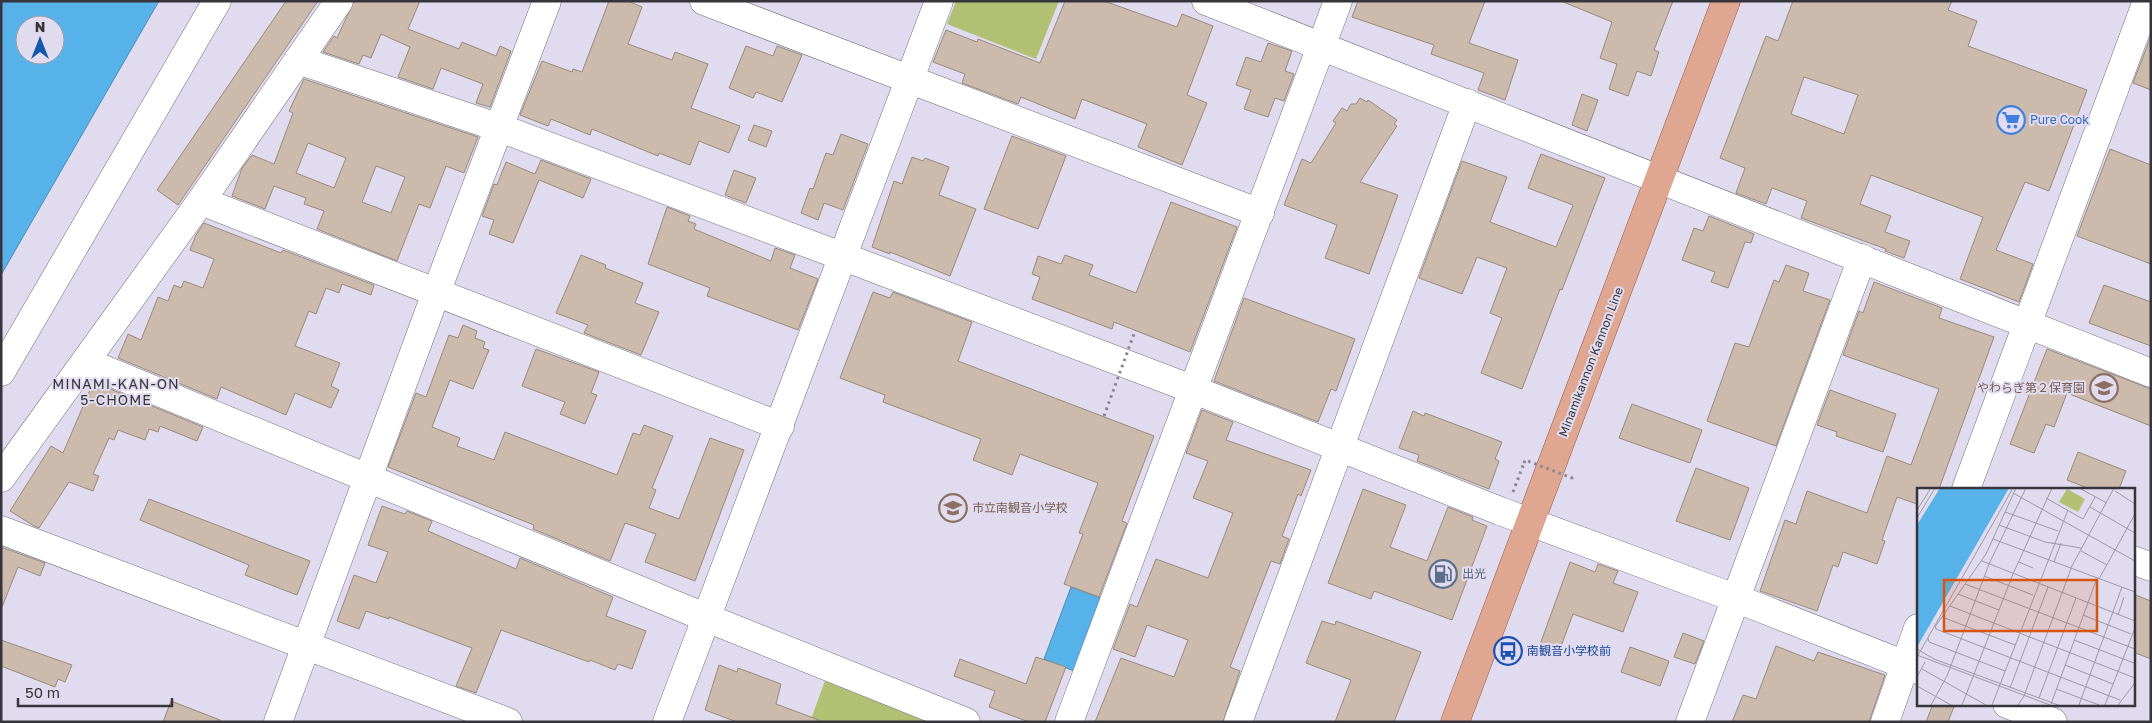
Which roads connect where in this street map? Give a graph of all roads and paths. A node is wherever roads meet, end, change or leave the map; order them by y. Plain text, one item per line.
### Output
1 (218, 1) edge
2 (339, 1) edge
3 (547, 1) edge
4 (704, 1) edge
5 (939, 1) edge
6 (1206, 1) edge
7 (1338, 1) edge
8 (1726, 1) edge
9 (2147, 1) edge
10 (1321, 47) junction
11 (298, 60) junction
12 (908, 81) junction
13 (1467, 102) junction
14 (500, 128) junction
15 (1660, 179) junction
16 (201, 200) junction
17 (1260, 213) junction
18 (844, 257) junction
19 (1862, 258) junction
20 (436, 293) junction
21 (2027, 325) junction
22 (1135, 331) dead end
23 (86, 362) junction
24 (1, 372) edge
25 (2151, 373) edge
26 (1192, 389) junction
27 (1104, 416) dead end
28 (780, 426) junction
29 (1340, 448) junction
30 (1, 478) edge
31 (368, 480) junction
32 (1571, 481) dead end
33 (1966, 488) edge
34 (1512, 495) dead end
35 (1529, 522) junction
36 (1, 530) edge
37 (2134, 560) edge
38 (2151, 567) edge
39 (1735, 598) junction
40 (707, 618) junction
41 (1917, 635) edge
42 (306, 646) junction
43 (1912, 668) edge
44 (2012, 706) edge
45 (278, 722) edge
46 (508, 722) edge
47 (667, 722) edge
48 (966, 722) edge
49 (1069, 722) edge
50 (1238, 722) edge
51 (1455, 722) edge
52 (1690, 722) edge
53 (1885, 722) edge
54 (2053, 722) edge

1 - 24 street
2 - 11 street
3 - 14 street
4 - 12 street
5 - 12 street
6 - 10 street
7 - 10 street
8 - 15 main road, Minamikannon Kannon Line
9 - 21 street
10 - 13 street
10 - 17 street
11 - 14 street
11 - 16 street
12 - 17 street
12 - 18 street
13 - 15 street
13 - 29 street
14 - 18 street
14 - 20 street
15 - 19 street
15 - 35 main road, Minamikannon Kannon Line
16 - 20 street
16 - 23 street
17 - 26 street
18 - 26 street
18 - 28 street
19 - 21 street
19 - 39 street
20 - 28 street
20 - 31 street
21 - 25 street
21 - 33 street
22 - 27 path, bridge
23 - 30 street
23 - 31 street
26 - 29 street
26 - 49 street
28 - 40 street
29 - 35 street
29 - 50 street
31 - 40 street
31 - 42 street
32 - 34 path, bridge
35 - 39 street
35 - 51 main road, Minamikannon Kannon Line
36 - 42 street
37 - 38 street
39 - 43 street
39 - 52 street
40 - 47 street
40 - 48 street
41 - 43 street
42 - 45 street
42 - 46 street
43 - 53 street
44 - 54 street

